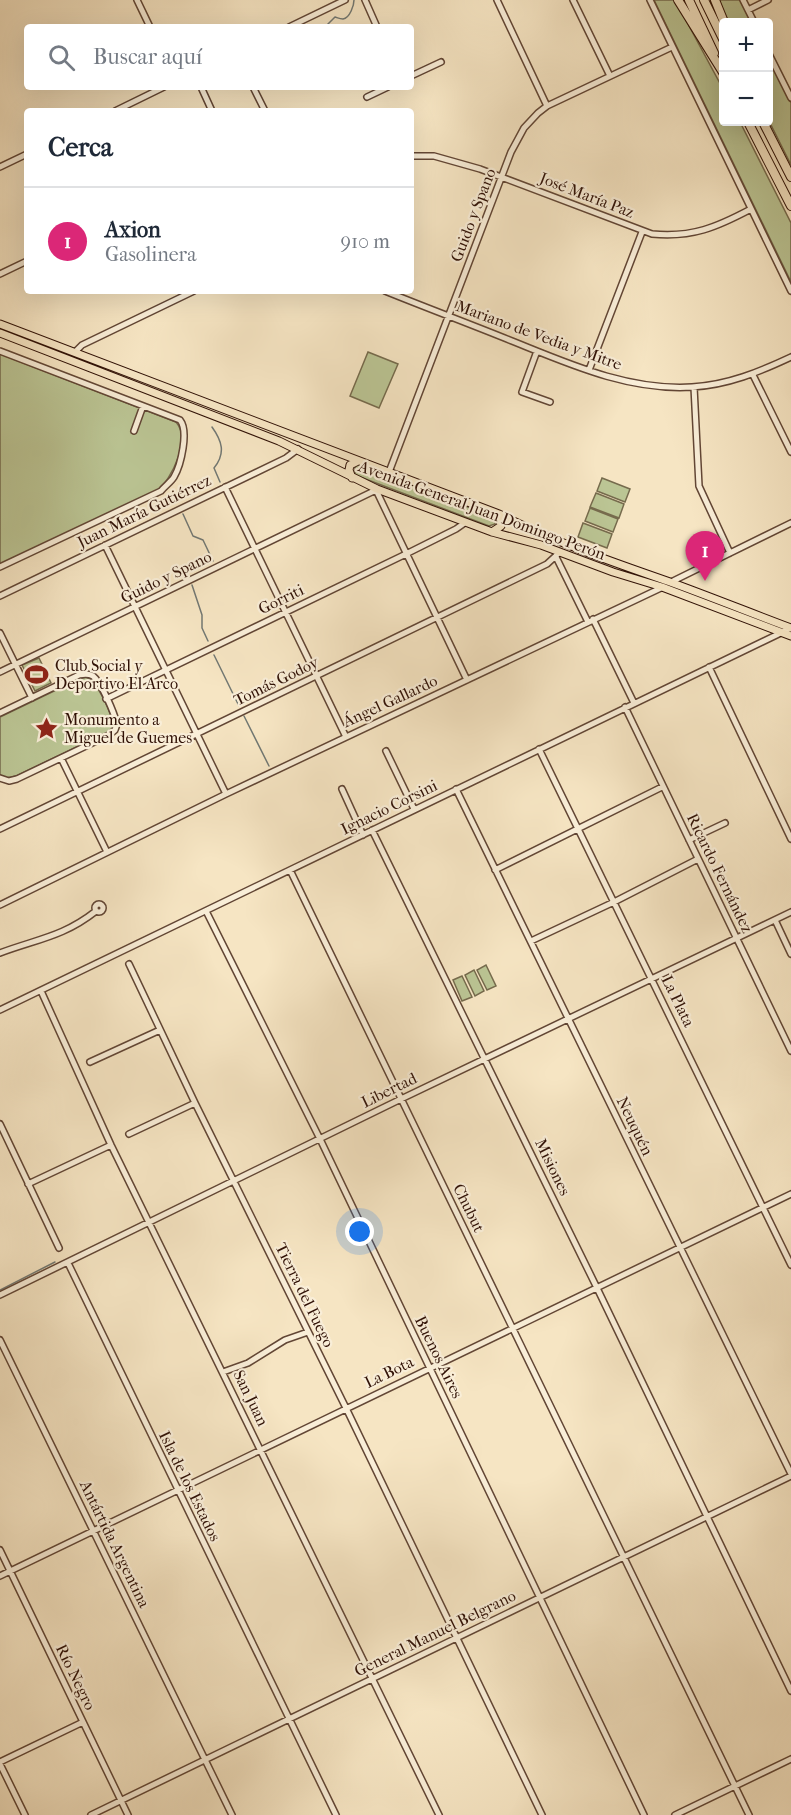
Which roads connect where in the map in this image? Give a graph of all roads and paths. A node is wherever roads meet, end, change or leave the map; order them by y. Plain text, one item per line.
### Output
1 (137, 0) edge
2 (345, 0) edge
3 (365, 0) edge
4 (497, 0) edge
5 (573, 0) edge
6 (650, 0) edge
7 (678, 0) edge
8 (689, 0) edge
9 (704, 0) edge
10 (715, 0) edge
11 (743, 0) edge
12 (768, 0) edge
13 (748, 10) junction
14 (722, 18) edge
15 (752, 18) edge
16 (149, 24) edge
17 (296, 24) edge
18 (376, 24) edge
19 (719, 32) edge
20 (672, 46) junction
21 (441, 62) dead end
22 (773, 62) edge
23 (722, 72) edge
24 (723, 72) edge
25 (414, 75) edge
26 (610, 76) junction
27 (158, 90) edge
28 (202, 90) edge
29 (255, 90) edge
30 (382, 90) edge
31 (367, 97) dead end
32 (791, 98) edge
33 (547, 106) junction
34 (122, 108) edge
35 (211, 108) edge
36 (263, 108) edge
37 (750, 126) edge
38 (765, 126) edge
39 (24, 155) edge
40 (414, 156) edge
41 (0, 166) edge
42 (501, 177) junction
43 (791, 177) edge
44 (791, 206) edge
45 (751, 209) junction
46 (642, 231) junction
47 (24, 262) edge
48 (0, 274) edge
49 (791, 291) edge
50 (188, 294) edge
51 (393, 294) edge
52 (448, 316) junction
53 (0, 324) edge
54 (0, 333) edge
55 (0, 351) edge
56 (537, 351) junction
57 (75, 352) junction
58 (791, 357) edge
59 (590, 370) junction
60 (753, 375) junction
61 (694, 387) junction
62 (550, 402) dead end
63 (143, 406) junction
64 (134, 431) dead end
65 (298, 449) junction
66 (791, 453) edge
67 (358, 461) junction
68 (389, 472) junction
69 (352, 478) junction
70 (225, 487) junction
71 (376, 490) junction
72 (499, 514) junction
73 (466, 522) junction
74 (791, 524) edge
75 (492, 532) junction
76 (105, 544) junction
77 (255, 549) junction
78 (730, 553) junction
79 (406, 554) junction
80 (558, 555) junction
81 (0, 567) edge
82 (671, 583) junction
83 (662, 587) junction
84 (0, 596) edge
85 (136, 607) junction
86 (286, 612) junction
87 (437, 618) junction
88 (591, 620) junction
89 (791, 630) edge
90 (781, 632) junction
91 (0, 633) edge
92 (15, 664) junction
93 (709, 667) junction
94 (166, 670) junction
95 (0, 672) edge
96 (316, 676) junction
97 (467, 680) junction
98 (32, 698) junction
99 (106, 699) junction
100 (634, 703) junction
101 (625, 707) junction
102 (0, 713) edge
103 (197, 734) junction
104 (346, 737) junction
105 (539, 749) junction
106 (386, 751) dead end
107 (61, 758) junction
108 (0, 778) edge
109 (662, 787) junction
110 (342, 789) dead end
111 (456, 789) junction
112 (77, 792) junction
113 (226, 794) junction
114 (414, 809) junction
115 (725, 823) dead end
116 (0, 829) edge
117 (578, 829) junction
118 (372, 830) junction
119 (363, 835) junction
120 (791, 839) edge
121 (689, 840) junction
122 (107, 852) junction
123 (698, 859) junction
124 (290, 870) junction
125 (495, 870) junction
126 (614, 902) junction
127 (0, 905) edge
128 (96, 911) dead end
129 (206, 911) junction
130 (791, 912) edge
131 (775, 920) junction
132 (737, 938) junction
133 (531, 941) junction
134 (0, 953) edge
135 (791, 954) edge
136 (129, 964) dead end
137 (652, 978) junction
138 (41, 991) junction
139 (0, 1010) edge
140 (567, 1019) junction
141 (160, 1030) junction
142 (791, 1051) edge
143 (484, 1059) junction
144 (90, 1062) dead end
145 (401, 1099) junction
146 (195, 1103) junction
147 (0, 1124) edge
148 (129, 1134) dead end
149 (320, 1139) junction
150 (111, 1145) junction
151 (234, 1180) junction
152 (28, 1184) junction
153 (791, 1194) edge
154 (763, 1207) junction
155 (151, 1222) junction
156 (59, 1248) dead end
157 (680, 1248) junction
158 (68, 1263) junction
159 (791, 1265) edge
160 (597, 1288) junction
161 (0, 1295) edge
162 (513, 1328) junction
163 (308, 1332) junction
164 (0, 1340) edge
165 (429, 1368) junction
166 (223, 1372) junction
167 (346, 1408) junction
168 (261, 1450) junction
169 (791, 1475) edge
170 (177, 1491) junction
171 (706, 1517) junction
172 (94, 1531) junction
173 (0, 1550) edge
174 (623, 1558) junction
175 (10, 1571) junction
176 (0, 1576) edge
177 (541, 1597) junction
178 (456, 1639) junction
179 (373, 1678) junction
180 (791, 1691) edge
181 (290, 1720) junction
182 (82, 1722) junction
183 (791, 1759) edge
184 (206, 1760) junction
185 (0, 1763) edge
186 (735, 1786) junction
187 (121, 1801) junction
188 (25, 1815) edge
189 (92, 1815) edge
190 (128, 1815) edge
191 (232, 1815) edge
192 (336, 1815) edge
193 (439, 1815) edge
194 (542, 1815) edge
195 (645, 1815) edge
196 (675, 1815) edge
197 (749, 1815) edge

1 - 16 street
2 - 17 street
3 - 18 street
4 - 33 street
5 - 26 street
6 - 20 street
7 - 23 highway
8 - 24 highway
9 - 19 highway
10 - 14 highway
11 - 13 street
12 - 13 street
13 - 15 street
20 - 26 street, Guido y Spano
20 - 45 street
21 - 25 street
22 - 32 street
26 - 33 street, Guido y Spano
27 - 34 street
28 - 35 street
29 - 36 street
30 - 31 street
33 - 42 street, Guido y Spano
37 - 44 highway
38 - 43 highway
39 - 41 street
40 - 42 street, José María Paz
42 - 46 street, José María Paz
42 - 52 street, Guido y Spano
45 - 46 street, José María Paz
45 - 49 street
46 - 59 street
47 - 48 street
50 - 57 street
51 - 52 street, Mariano de Vedia y Mitre
52 - 56 street, Mariano de Vedia y Mitre
52 - 68 street, Guido y Spano
53 - 57 main road, Avenida General Juan Domingo Perón
54 - 65 main road, Avenida General Juan Domingo Perón
55 - 63 street
56 - 59 street, Mariano de Vedia y Mitre
56 - 62 street
57 - 67 main road, Avenida General Juan Domingo Perón
58 - 60 street, Mariano de Vedia y Mitre
59 - 61 street, Mariano de Vedia y Mitre
60 - 61 street, Mariano de Vedia y Mitre
60 - 66 street
61 - 78 street
63 - 64 street
63 - 81 street
65 - 69 main road, Avenida General Juan Domingo Perón
65 - 70 street, Juan María Gutiérrez
67 - 68 main road, Avenida General Juan Domingo Perón
67 - 69 main road
68 - 72 main road, Avenida General Juan Domingo Perón
69 - 71 main road, Avenida General Juan Domingo Perón
70 - 76 street, Juan María Gutiérrez
70 - 77 street
71 - 73 main road, Avenida General Juan Domingo Perón
71 - 77 street, Guido y Spano
71 - 79 street
72 - 75 main road
72 - 82 main road, Avenida General Juan Domingo Perón
73 - 75 main road, Avenida General Juan Domingo Perón
73 - 79 street, Gorriti
74 - 78 street, Ángel Gallardo
75 - 80 main road, Avenida General Juan Domingo Perón
76 - 84 street, Juan María Gutiérrez
76 - 85 street
77 - 85 street, Guido y Spano
77 - 86 street
78 - 82 street, Ángel Gallardo
79 - 86 street, Gorriti
79 - 87 street
80 - 83 main road, Avenida General Juan Domingo Perón
80 - 87 street, Tomás Godoy
80 - 88 street
82 - 83 street, Ángel Gallardo
82 - 89 main road, Avenida General Juan Domingo Perón
83 - 88 street, Ángel Gallardo
83 - 90 main road, Avenida General Juan Domingo Perón
85 - 92 street, Guido y Spano
85 - 94 street
86 - 94 street, Gorriti
86 - 96 street
87 - 96 street, Tomás Godoy
87 - 97 street
88 - 97 street, Ángel Gallardo
88 - 100 street
89 - 90 main road, Avenida General Juan Domingo Perón
90 - 93 street, Ignacio Corsini
91 - 92 street
92 - 95 street, Guido y Spano
92 - 98 street
93 - 100 street, Ignacio Corsini
93 - 120 street
94 - 99 street, Gorriti
94 - 103 street
96 - 103 street, Tomás Godoy
96 - 104 street
97 - 104 street, Ángel Gallardo
98 - 99 street
98 - 102 street
99 - 107 street
100 - 101 street, Ignacio Corsini
101 - 105 street, Ignacio Corsini
101 - 109 street, Ricardo Fernández
103 - 112 street, Tomás Godoy
103 - 113 street
104 - 113 street, Ángel Gallardo
105 - 111 street, Ignacio Corsini
105 - 117 street, La Plata
106 - 114 street
107 - 108 street
107 - 112 street
109 - 117 street
109 - 121 street, Ricardo Fernández
110 - 119 street
111 - 114 street, Ignacio Corsini
111 - 125 street, Neuquén
112 - 116 street, Tomás Godoy
112 - 122 street
113 - 122 street, Ángel Gallardo
114 - 118 street, Ignacio Corsini
115 - 121 street
117 - 125 street
117 - 126 street, La Plata
118 - 119 street, Ignacio Corsini
118 - 143 street, Misiones
119 - 124 street, Ignacio Corsini
121 - 123 street, Ricardo Fernández
122 - 127 street, Ángel Gallardo
123 - 126 street
123 - 132 street, Ricardo Fernández
124 - 129 street, Ignacio Corsini
124 - 145 street, Chubut
125 - 133 street, Neuquén
126 - 133 street
126 - 137 street, La Plata
128 - 134 street
129 - 138 street, Ignacio Corsini
129 - 149 street, Buenos Aires
130 - 131 street, Libertad
131 - 132 street, Libertad
131 - 135 street
132 - 137 street, Libertad
132 - 142 street, Ricardo Fernández
133 - 140 street, Neuquén
136 - 141 street, Tierra del Fuego
137 - 140 street, Libertad
137 - 154 street, La Plata
138 - 139 street, Ignacio Corsini
138 - 150 street, San Juan
140 - 143 street, Libertad
140 - 157 street, Neuquén
141 - 144 street
141 - 146 street, Tierra del Fuego
143 - 145 street, Libertad
143 - 160 street, Misiones
145 - 149 street, Libertad
145 - 162 street, Chubut
146 - 148 street
146 - 151 street, Tierra del Fuego
147 - 152 street
149 - 151 street, Libertad
149 - 165 street, Buenos Aires
150 - 152 street
150 - 155 street, San Juan
151 - 155 street, Libertad
151 - 163 street, Tierra del Fuego
152 - 156 street
153 - 154 street, La Bota
154 - 157 street, La Bota
154 - 159 street, La Plata
155 - 158 street, Libertad
155 - 166 street, San Juan
157 - 160 street, La Bota
157 - 169 street, Neuquén
158 - 161 street, Libertad
158 - 170 street, Isla de los Estados
160 - 162 street, La Bota
160 - 171 street, Misiones
162 - 165 street, La Bota
162 - 174 street, Chubut
163 - 166 street
163 - 167 street, Tierra del Fuego
164 - 172 street, Antártida Argentina
165 - 167 street, La Bota
165 - 177 street, Buenos Aires
166 - 168 street, San Juan
167 - 168 street, La Bota
167 - 178 street, Tierra del Fuego
168 - 170 street, La Bota
168 - 179 street, San Juan
169 - 171 street, General Manuel Belgrano
170 - 172 street, La Bota
170 - 181 street, Isla de los Estados
171 - 174 street, General Manuel Belgrano
171 - 180 street, Misiones
172 - 175 street, La Bota
172 - 184 street, Antártida Argentina
173 - 175 street, Río Negro
174 - 177 street, General Manuel Belgrano
174 - 186 street, Chubut
175 - 176 street, La Bota
175 - 182 street, Río Negro
177 - 178 street, General Manuel Belgrano
177 - 195 street, Buenos Aires
178 - 179 street, General Manuel Belgrano
178 - 194 street, Tierra del Fuego
179 - 181 street, General Manuel Belgrano
179 - 193 street, San Juan
181 - 184 street, General Manuel Belgrano
181 - 192 street, Isla de los Estados
182 - 185 street
182 - 187 street, Río Negro
183 - 186 street
184 - 187 street, General Manuel Belgrano
184 - 191 street, Antártida Argentina
185 - 188 street
186 - 196 street
186 - 197 street, Chubut
187 - 189 street, General Manuel Belgrano
187 - 190 street, Río Negro

